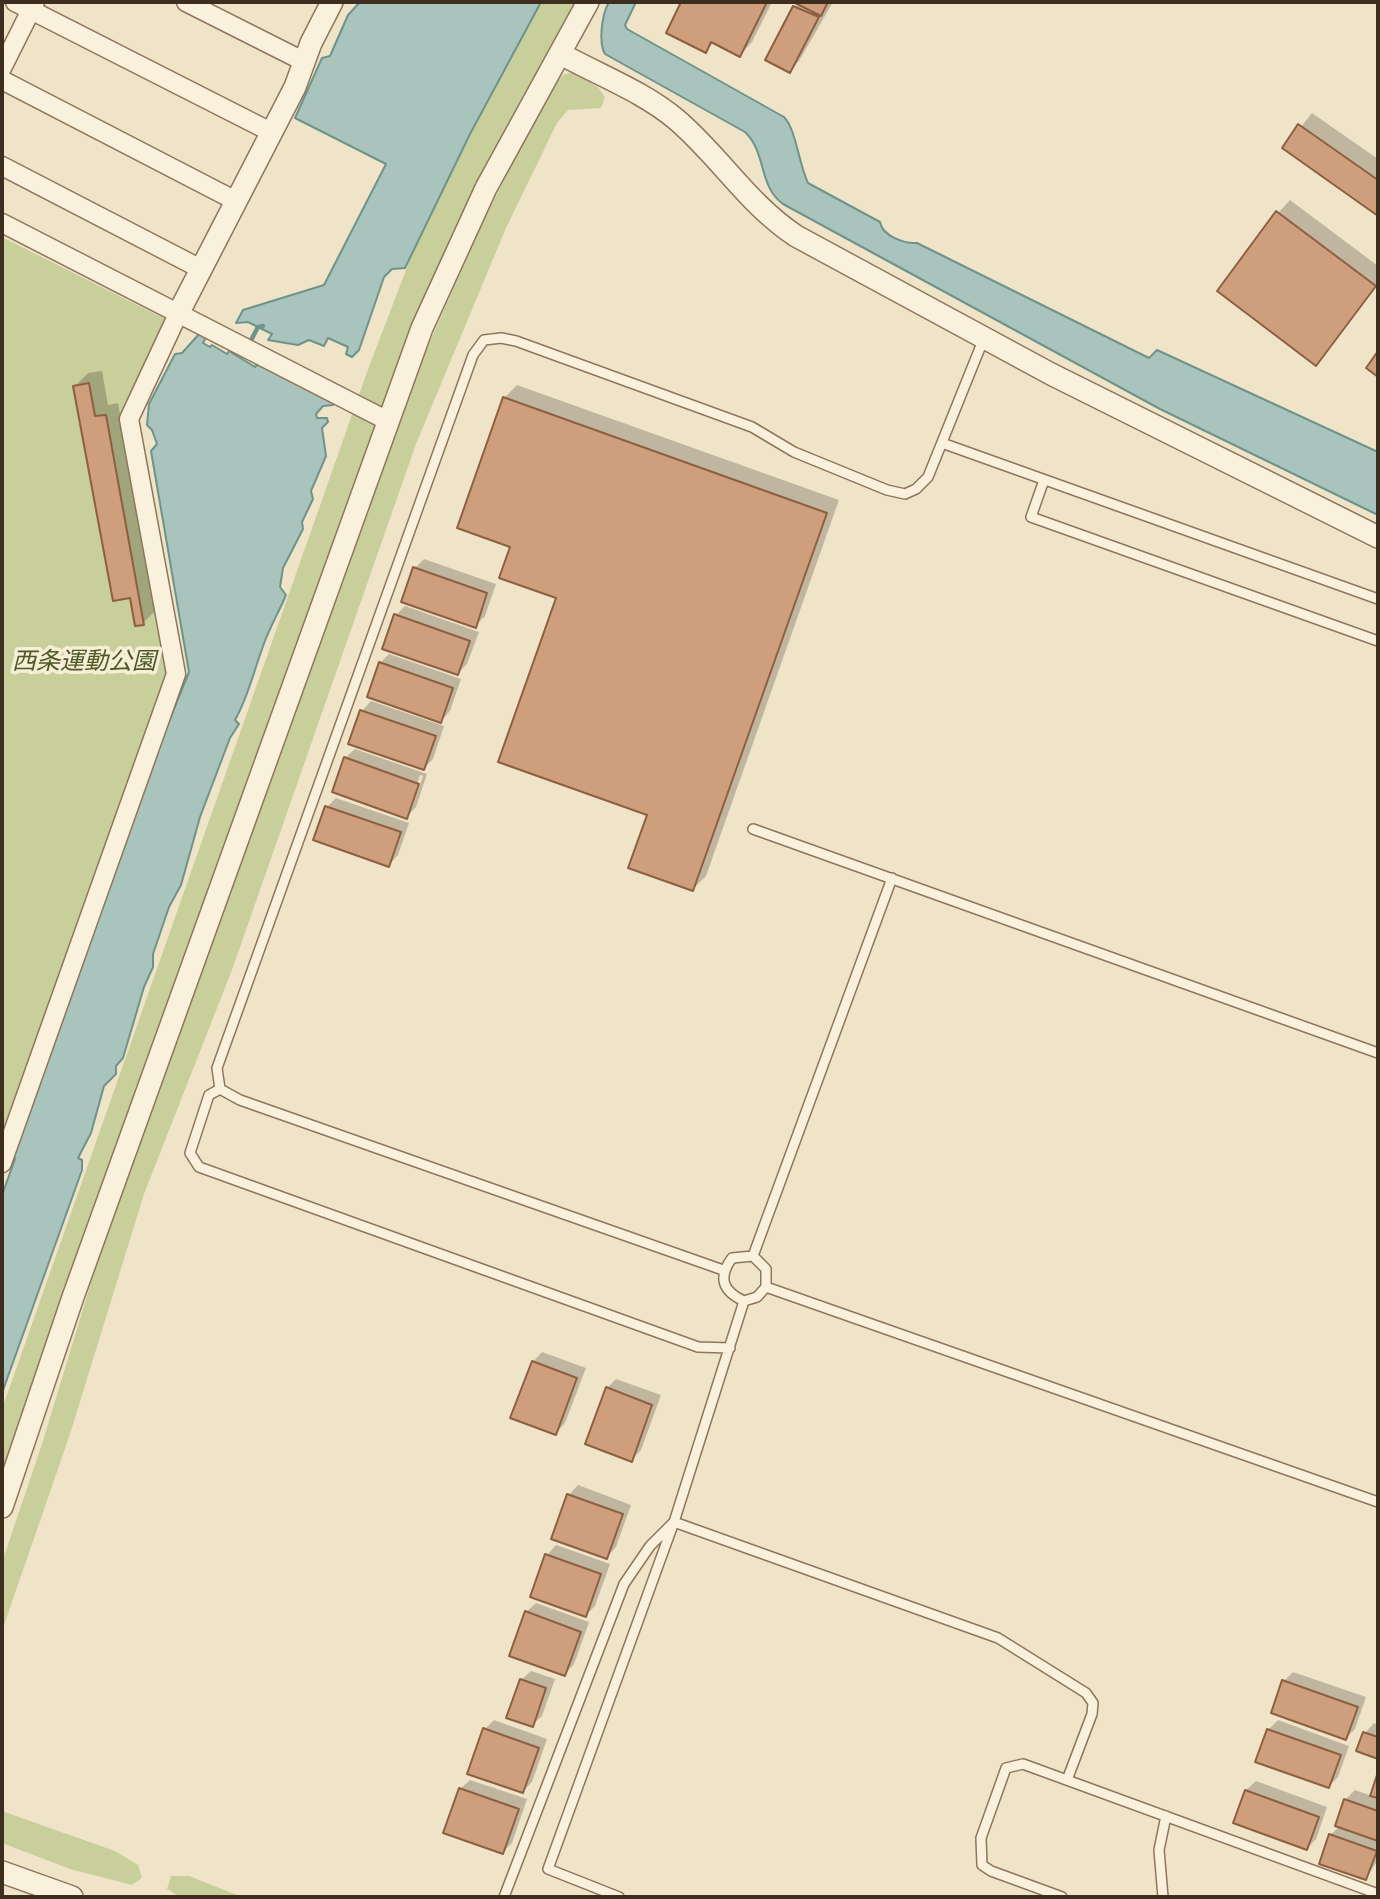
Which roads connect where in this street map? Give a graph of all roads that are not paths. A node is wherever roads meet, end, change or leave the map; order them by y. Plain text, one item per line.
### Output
1 (186, 2) edge
2 (332, 2) edge
3 (588, 2) edge
4 (27, 4) edge
5 (561, 54) junction
6 (305, 61) junction
7 (2, 68) edge
8 (2, 80) edge
9 (271, 132) junction
10 (2, 166) edge
11 (236, 201) junction
12 (2, 223) edge
13 (201, 269) junction
14 (178, 314) junction
15 (984, 338) junction
16 (388, 421) junction
17 (942, 443) junction
18 (1044, 480) junction
19 (1378, 537) edge
20 (1378, 599) edge
21 (1378, 641) edge
22 (753, 829) dead end
23 (892, 878) junction
24 (1378, 1053) edge
25 (220, 1088) junction
26 (2, 1163) edge
27 (753, 1256) junction
28 (723, 1270) junction
29 (766, 1287) junction
30 (744, 1301) junction
31 (730, 1348) junction
32 (1378, 1502) edge
33 (2, 1507) edge
34 (674, 1521) junction
35 (1067, 1780) junction
36 (1166, 1816) junction
37 (2, 1872) edge
38 (1378, 1894) edge
39 (72, 1897) edge
40 (504, 1897) edge
41 (619, 1897) edge
42 (1062, 1897) edge
43 (1163, 1897) edge

1 - 6 street
2 - 6 street
3 - 5 street
4 - 7 street
4 - 9 street
5 - 15 street
5 - 16 street
6 - 9 street
8 - 11 street
9 - 11 street
10 - 13 street
11 - 13 street
12 - 14 street
13 - 14 street
14 - 16 street
14 - 26 street
15 - 17 lane
15 - 19 street
16 - 33 street
17 - 18 lane
17 - 25 lane
18 - 20 lane
18 - 21 lane
22 - 23 lane
23 - 24 lane
23 - 27 lane
25 - 28 lane
25 - 31 lane
27 - 28 lane
27 - 29 lane
28 - 30 lane
29 - 30 lane
29 - 32 lane
30 - 31 lane
31 - 34 lane
34 - 35 lane
34 - 40 lane
34 - 41 lane
35 - 36 lane
35 - 42 lane
36 - 38 lane
36 - 43 lane
37 - 39 street

